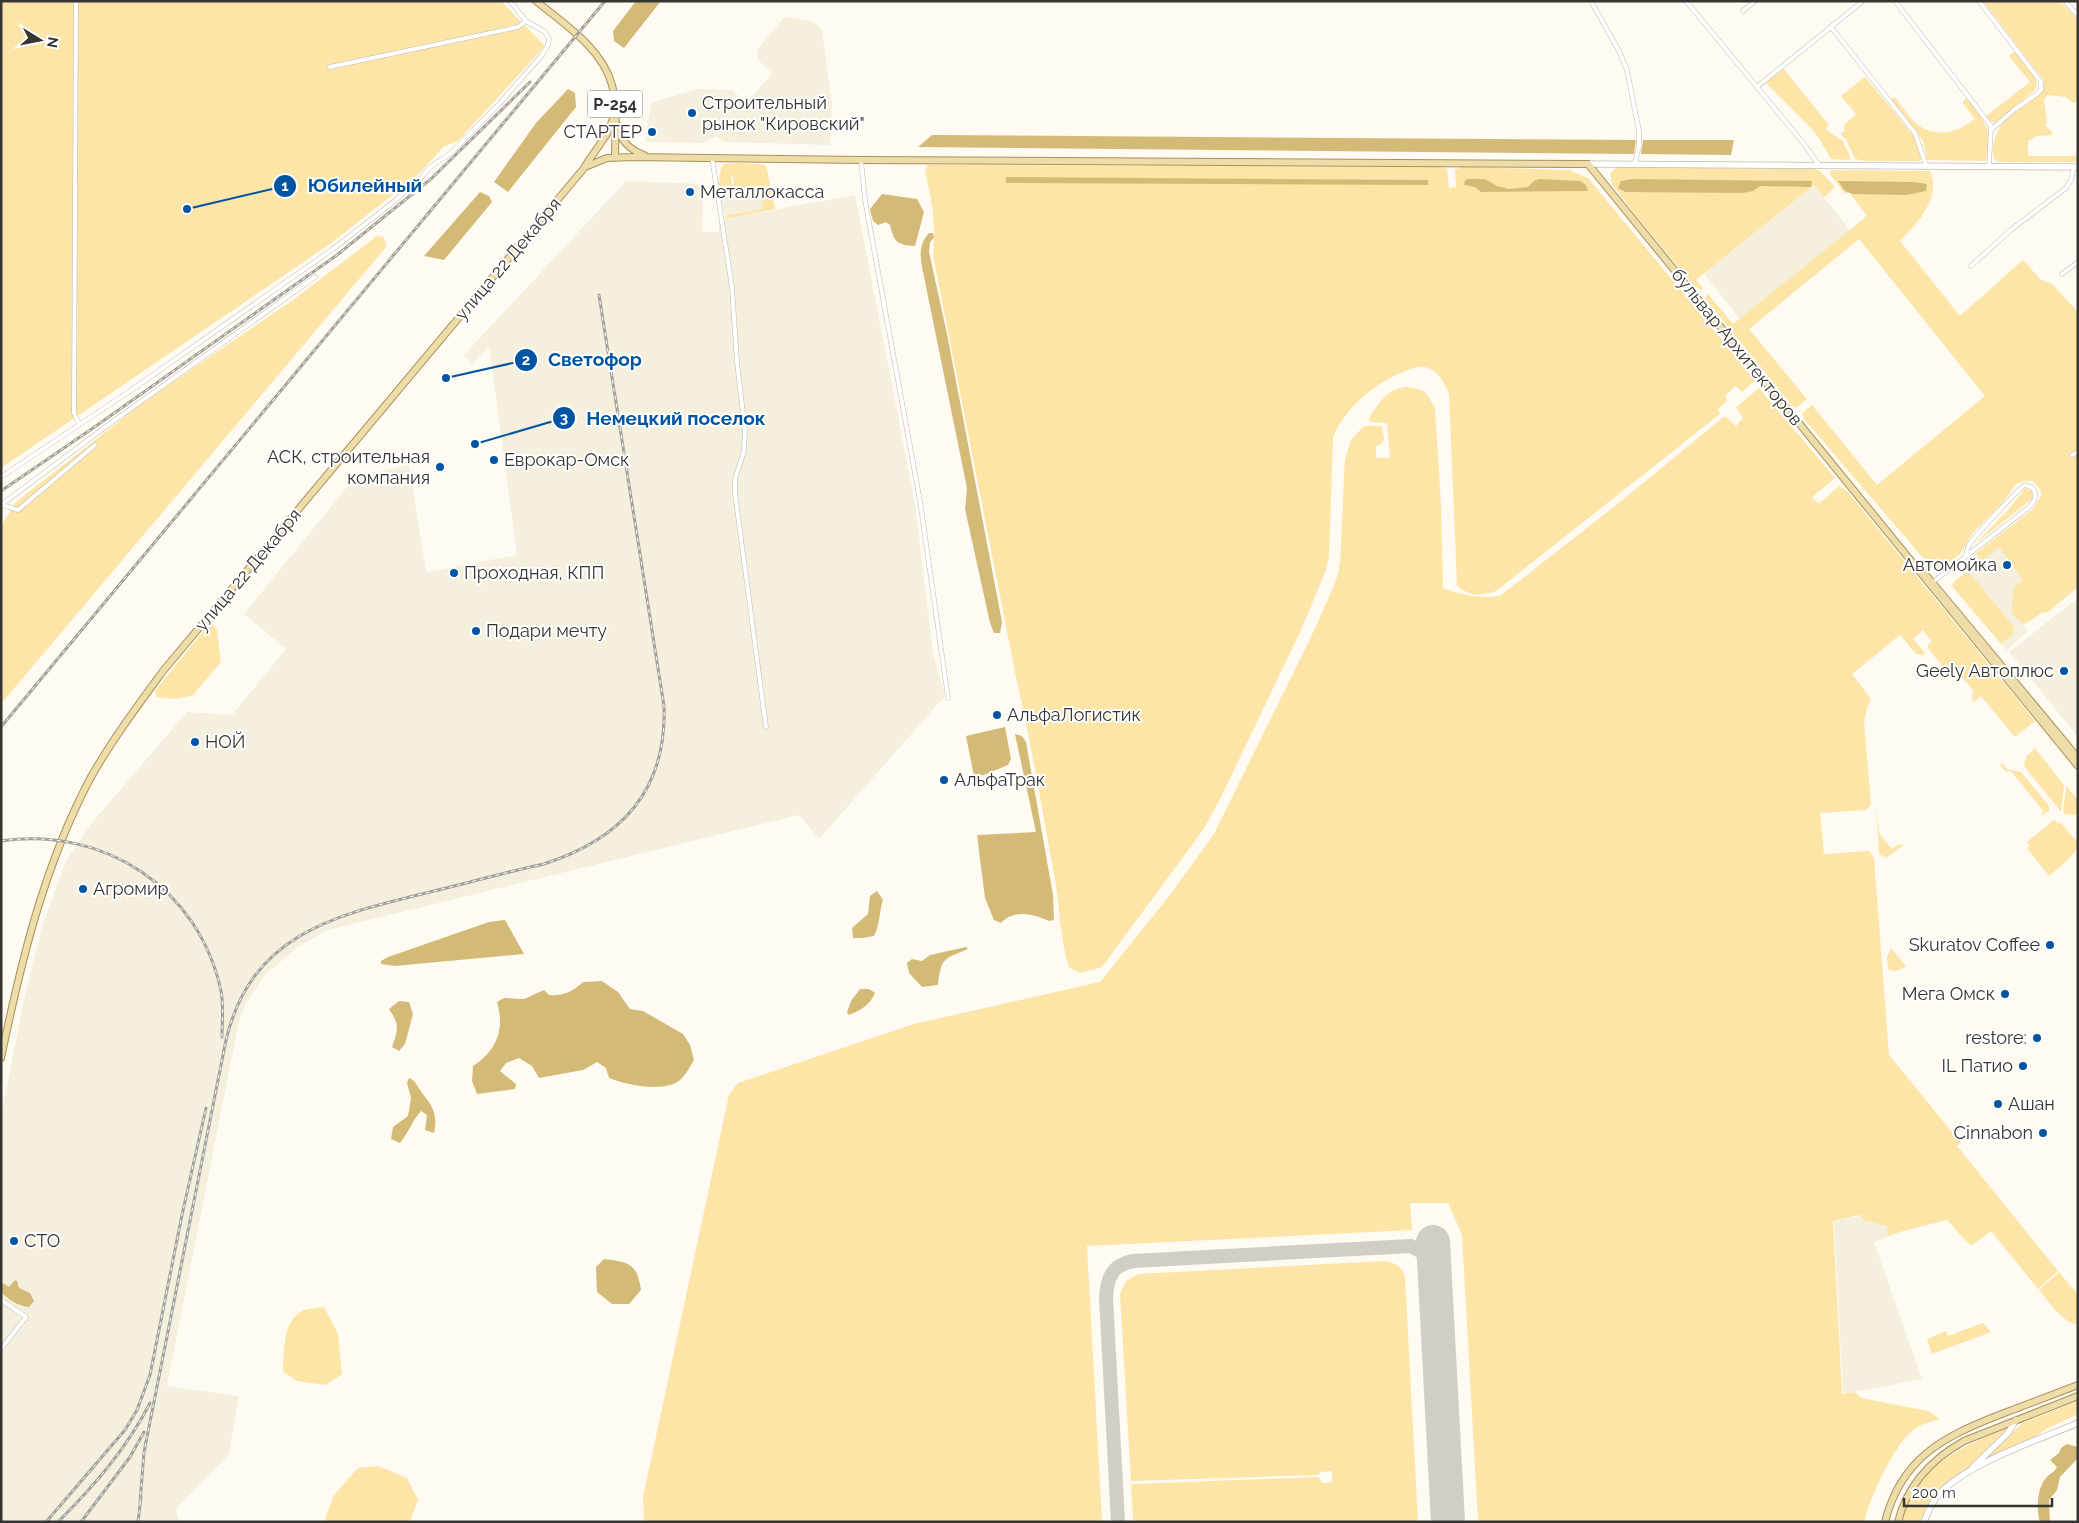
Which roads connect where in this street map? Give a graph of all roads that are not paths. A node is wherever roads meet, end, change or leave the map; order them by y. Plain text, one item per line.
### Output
1 (76, 1) edge
2 (510, 1) edge
3 (536, 1) edge
4 (1591, 1) edge
5 (1686, 1) edge
6 (1755, 1) edge
7 (1863, 1) edge
8 (1894, 1) edge
9 (1979, 1) edge
10 (2066, 1) edge
11 (1743, 11) dead end
12 (2078, 16) edge
13 (526, 21) junction
14 (1831, 26) junction
15 (330, 67) dead end
16 (1758, 86) junction
17 (615, 112) junction
18 (1992, 130) junction
19 (615, 157) junction
20 (650, 157) junction
21 (712, 158) junction
22 (861, 160) junction
23 (1635, 163) junction
24 (1588, 164) junction
25 (1819, 165) junction
26 (1926, 165) junction
27 (1989, 166) junction
28 (585, 167) junction
29 (2076, 167) edge
30 (2078, 262) edge
31 (1970, 266) dead end
32 (2062, 274) dead end
33 (315, 277) dead end
34 (79, 424) junction
35 (95, 445) dead end
36 (2078, 452) edge
37 (2072, 456) dead end
38 (1, 477) edge
39 (2, 505) edge
40 (1966, 556) junction
41 (1930, 583) junction
42 (948, 698) dead end
43 (766, 727) dead end
44 (2078, 758) edge
45 (2078, 766) edge
46 (1, 1058) edge
47 (1, 1300) edge
48 (1, 1349) edge
49 (2078, 1385) edge
50 (2078, 1396) edge
51 (2016, 1420) junction
52 (2078, 1423) edge
53 (1970, 1470) junction
54 (1885, 1522) edge
55 (1898, 1522) edge
56 (1924, 1522) edge

1 - 34 street
2 - 13 street
3 - 17 main road, Р-254
4 - 23 street
5 - 16 street
6 - 11 street
7 - 14 street
8 - 18 street
9 - 18 street
10 - 12 street
13 - 15 street
13 - 34 street
14 - 16 street
14 - 26 street
16 - 25 street
17 - 19 main road, Р-254
17 - 20 main road
17 - 28 main road
18 - 27 street
19 - 20 main road, улица 22 Декабря
19 - 28 main road, улица 22 Декабря
20 - 21 main road, улица 22 Декабря
21 - 22 main road, улица 22 Декабря
21 - 43 street
22 - 24 main road, улица 22 Декабря
22 - 42 street
23 - 24 main road
23 - 25 main road
24 - 41 main road, бульвар Архитекторов
25 - 26 main road
26 - 27 main road
27 - 29 main road
28 - 46 main road, улица 22 Декабря
29 - 31 street
30 - 32 street
33 - 39 street
34 - 38 street
35 - 39 street
36 - 37 street
40 - 40 street
40 - 41 street
41 - 44 main road, бульвар Архитекторов
41 - 45 main road, бульвар Архитекторов
47 - 48 street
49 - 54 main road
50 - 51 main road
51 - 53 main road
51 - 55 main road
52 - 53 main road
53 - 56 main road

